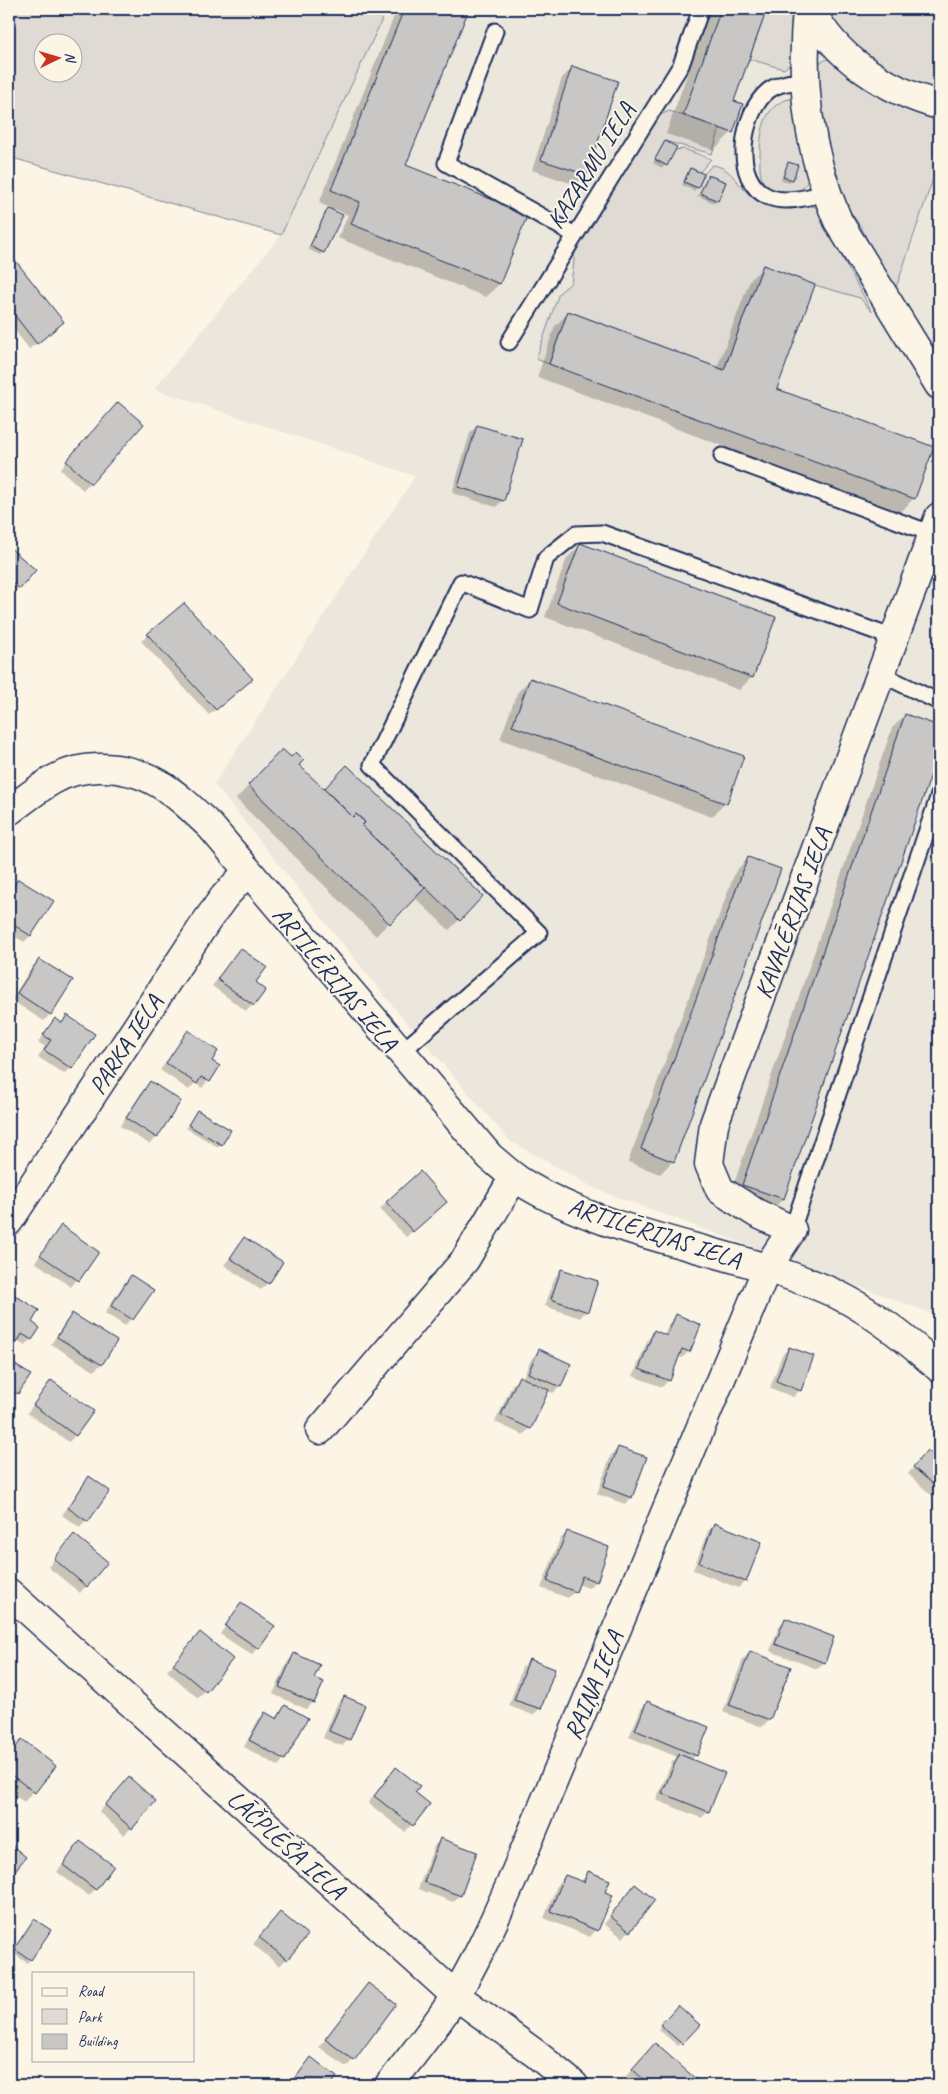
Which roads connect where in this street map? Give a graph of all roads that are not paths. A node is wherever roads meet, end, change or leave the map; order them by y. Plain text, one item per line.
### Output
1 (701, 9) edge
2 (807, 9) edge
3 (811, 9) edge
4 (495, 31) dead end
5 (804, 81) junction
6 (939, 106) edge
7 (826, 193) junction
8 (575, 235) junction
9 (509, 342) dead end
10 (939, 385) edge
11 (722, 456) dead end
12 (936, 525) edge
13 (894, 638) junction
14 (881, 674) junction
15 (939, 702) edge
16 (939, 795) edge
17 (9, 810) edge
18 (247, 872) junction
19 (400, 1053) junction
20 (514, 1177) junction
21 (9, 1221) edge
22 (792, 1230) junction
23 (767, 1268) junction
24 (939, 1368) edge
25 (320, 1430) dead end
26 (9, 1593) edge
27 (455, 1995) junction
28 (389, 2085) edge
29 (574, 2085) edge

1 - 8 lane, KAZARMU IELA
2 - 5 street
3 - 6 street
4 - 8 lane
5 - 7 street
5 - 7 lane
7 - 10 street
8 - 9 lane, KAZARMU IELA
11 - 12 lane
12 - 13 street, KAVALĒRIJAS IELA
13 - 14 street, KAVALĒRIJAS IELA
13 - 19 lane
14 - 15 lane
14 - 22 street, KAVALĒRIJAS IELA
16 - 22 lane
17 - 18 street, ARTILĒRIJAS IELA
18 - 19 street, ARTILĒRIJAS IELA
18 - 21 street, PARKA IELA
19 - 20 street, ARTILĒRIJAS IELA
20 - 23 street, ARTILĒRIJAS IELA
20 - 25 street
22 - 23 street
23 - 24 street, ARTILĒRIJAS IELA
23 - 27 street, RAIŅA IELA
26 - 27 street, LĀČPLĒŠA IELA
27 - 28 street, RAIŅA IELA
27 - 29 street, LĀČPLĒŠA IELA

